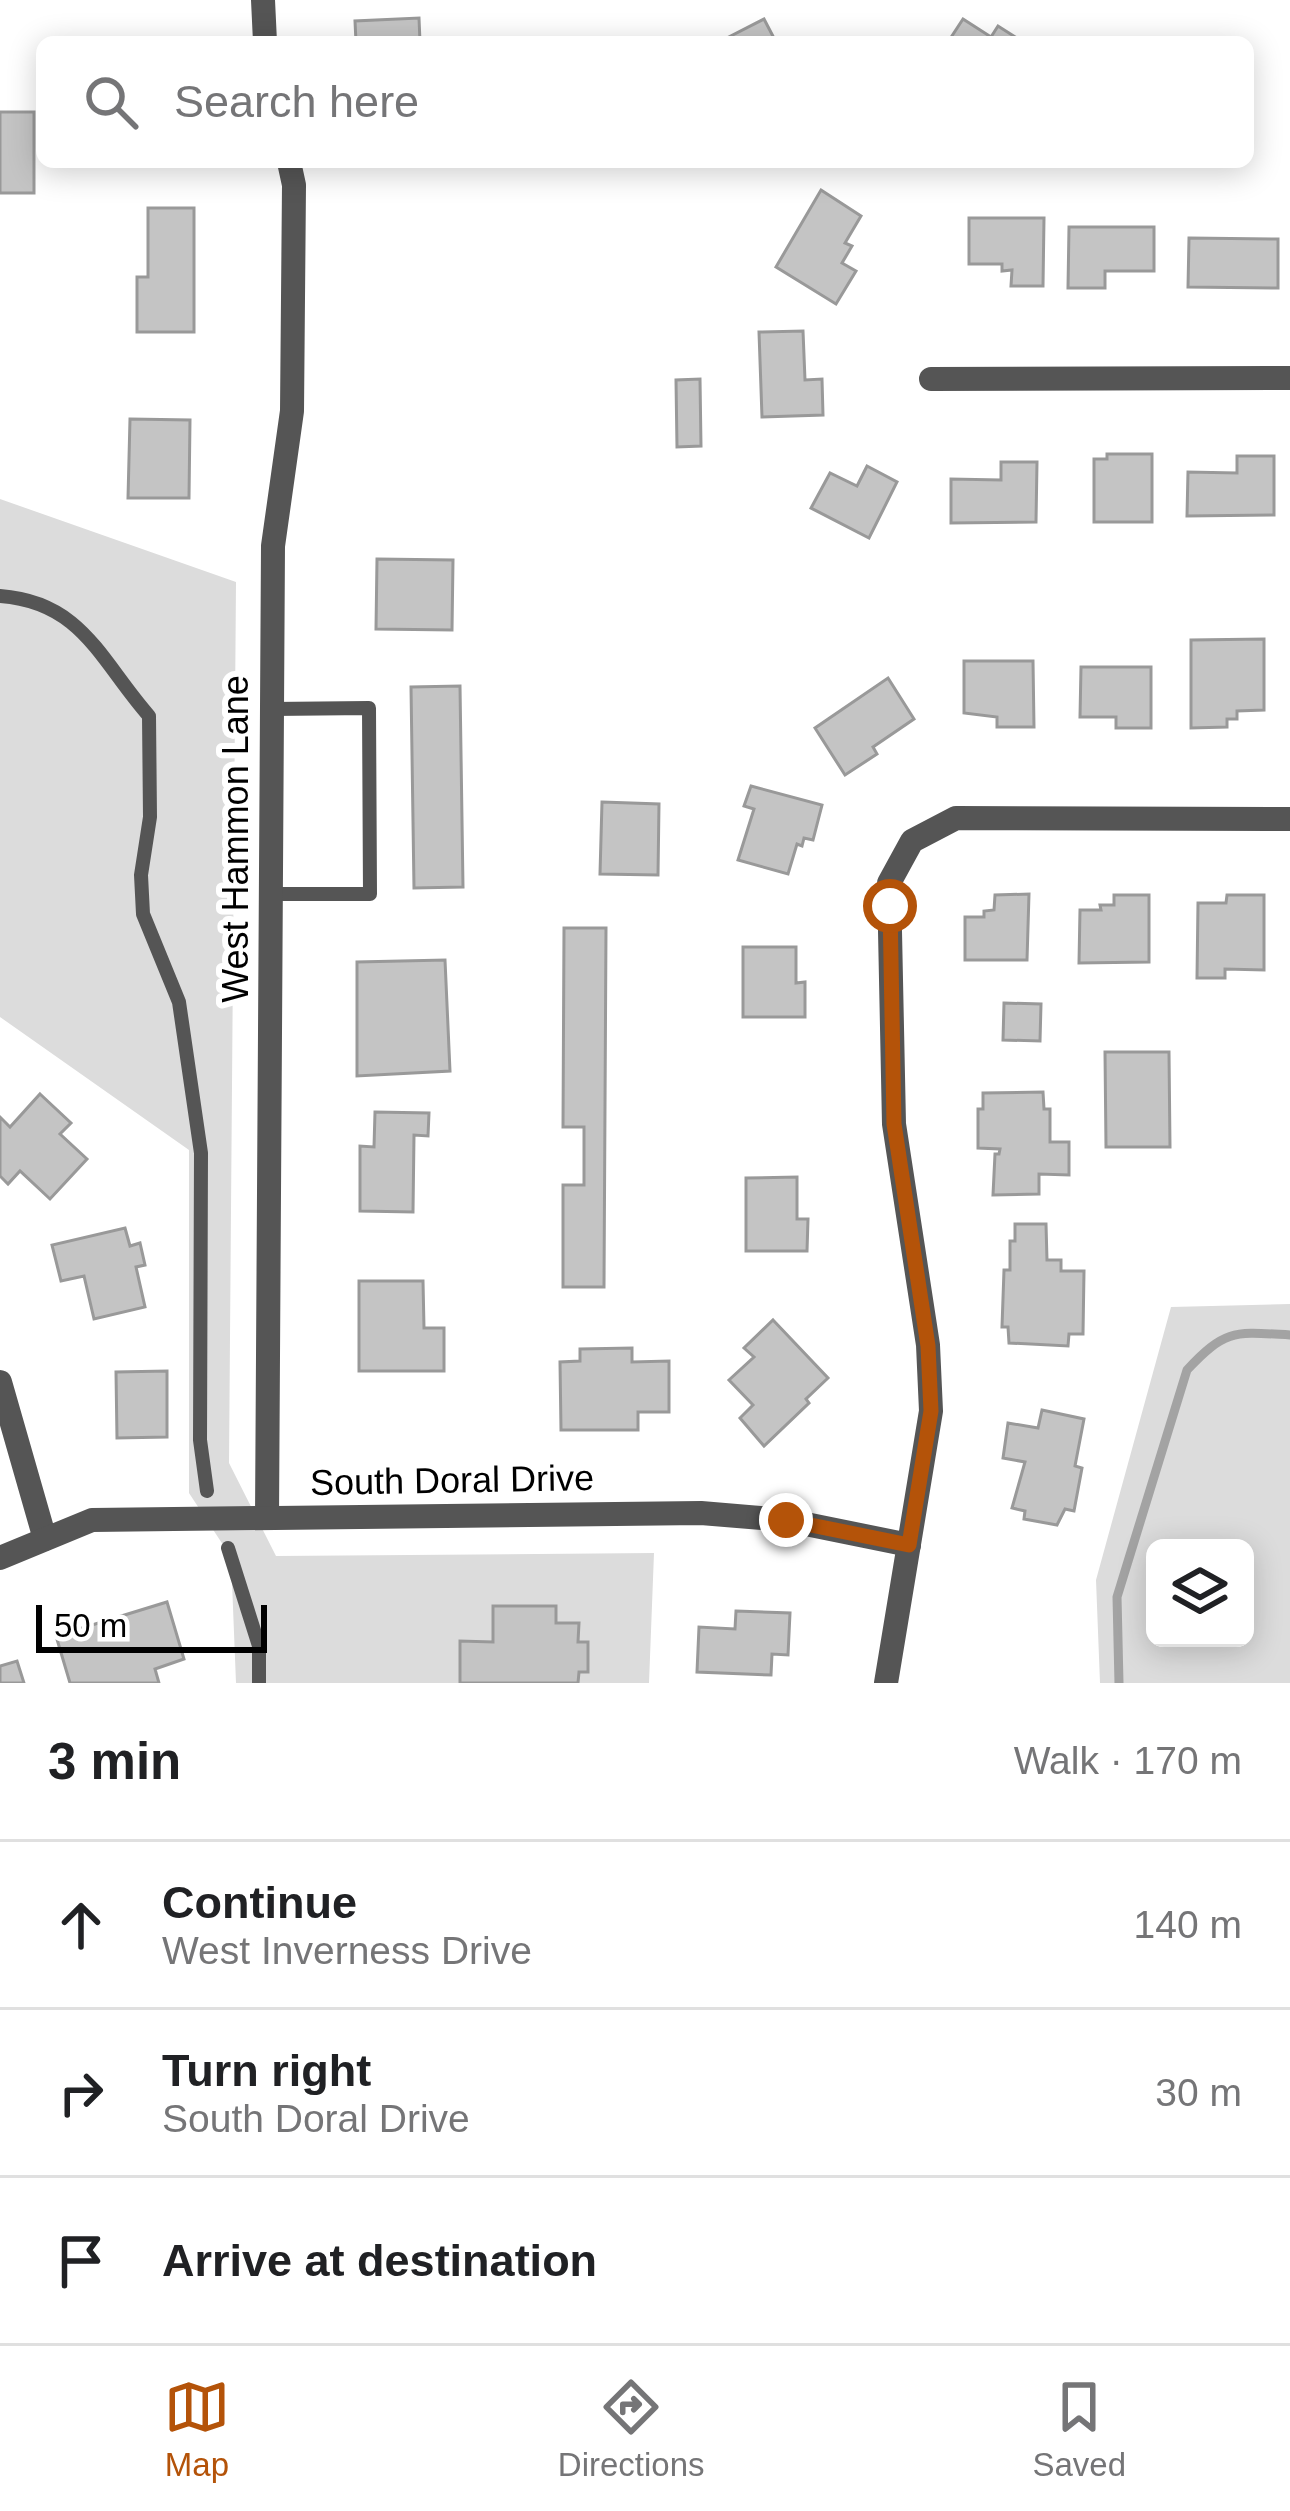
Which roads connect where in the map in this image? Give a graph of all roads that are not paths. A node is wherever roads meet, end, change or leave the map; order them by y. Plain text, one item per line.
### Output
1 (263, 0) edge
2 (266, 36) edge
3 (290, 168) edge
4 (1290, 378) edge
5 (931, 379) dead end
6 (0, 596) edge
7 (272, 709) junction
8 (1290, 819) edge
9 (271, 894) junction
10 (0, 1382) edge
11 (207, 1491) dead end
12 (267, 1518) junction
13 (45, 1539) junction
14 (909, 1545) junction
15 (228, 1548) dead end
16 (0, 1558) edge
17 (259, 1683) edge
18 (886, 1683) edge

1 - 2 street
3 - 7 street, West Hammon Lane
4 - 5 street
6 - 11 lane
7 - 9 street, West Hammon Lane
7 - 9 lane
8 - 14 street
9 - 12 street, West Hammon Lane
10 - 13 street
12 - 13 street, South Doral Drive
12 - 14 street, South Doral Drive
13 - 16 street, South Doral Drive
14 - 18 street
15 - 17 lane

